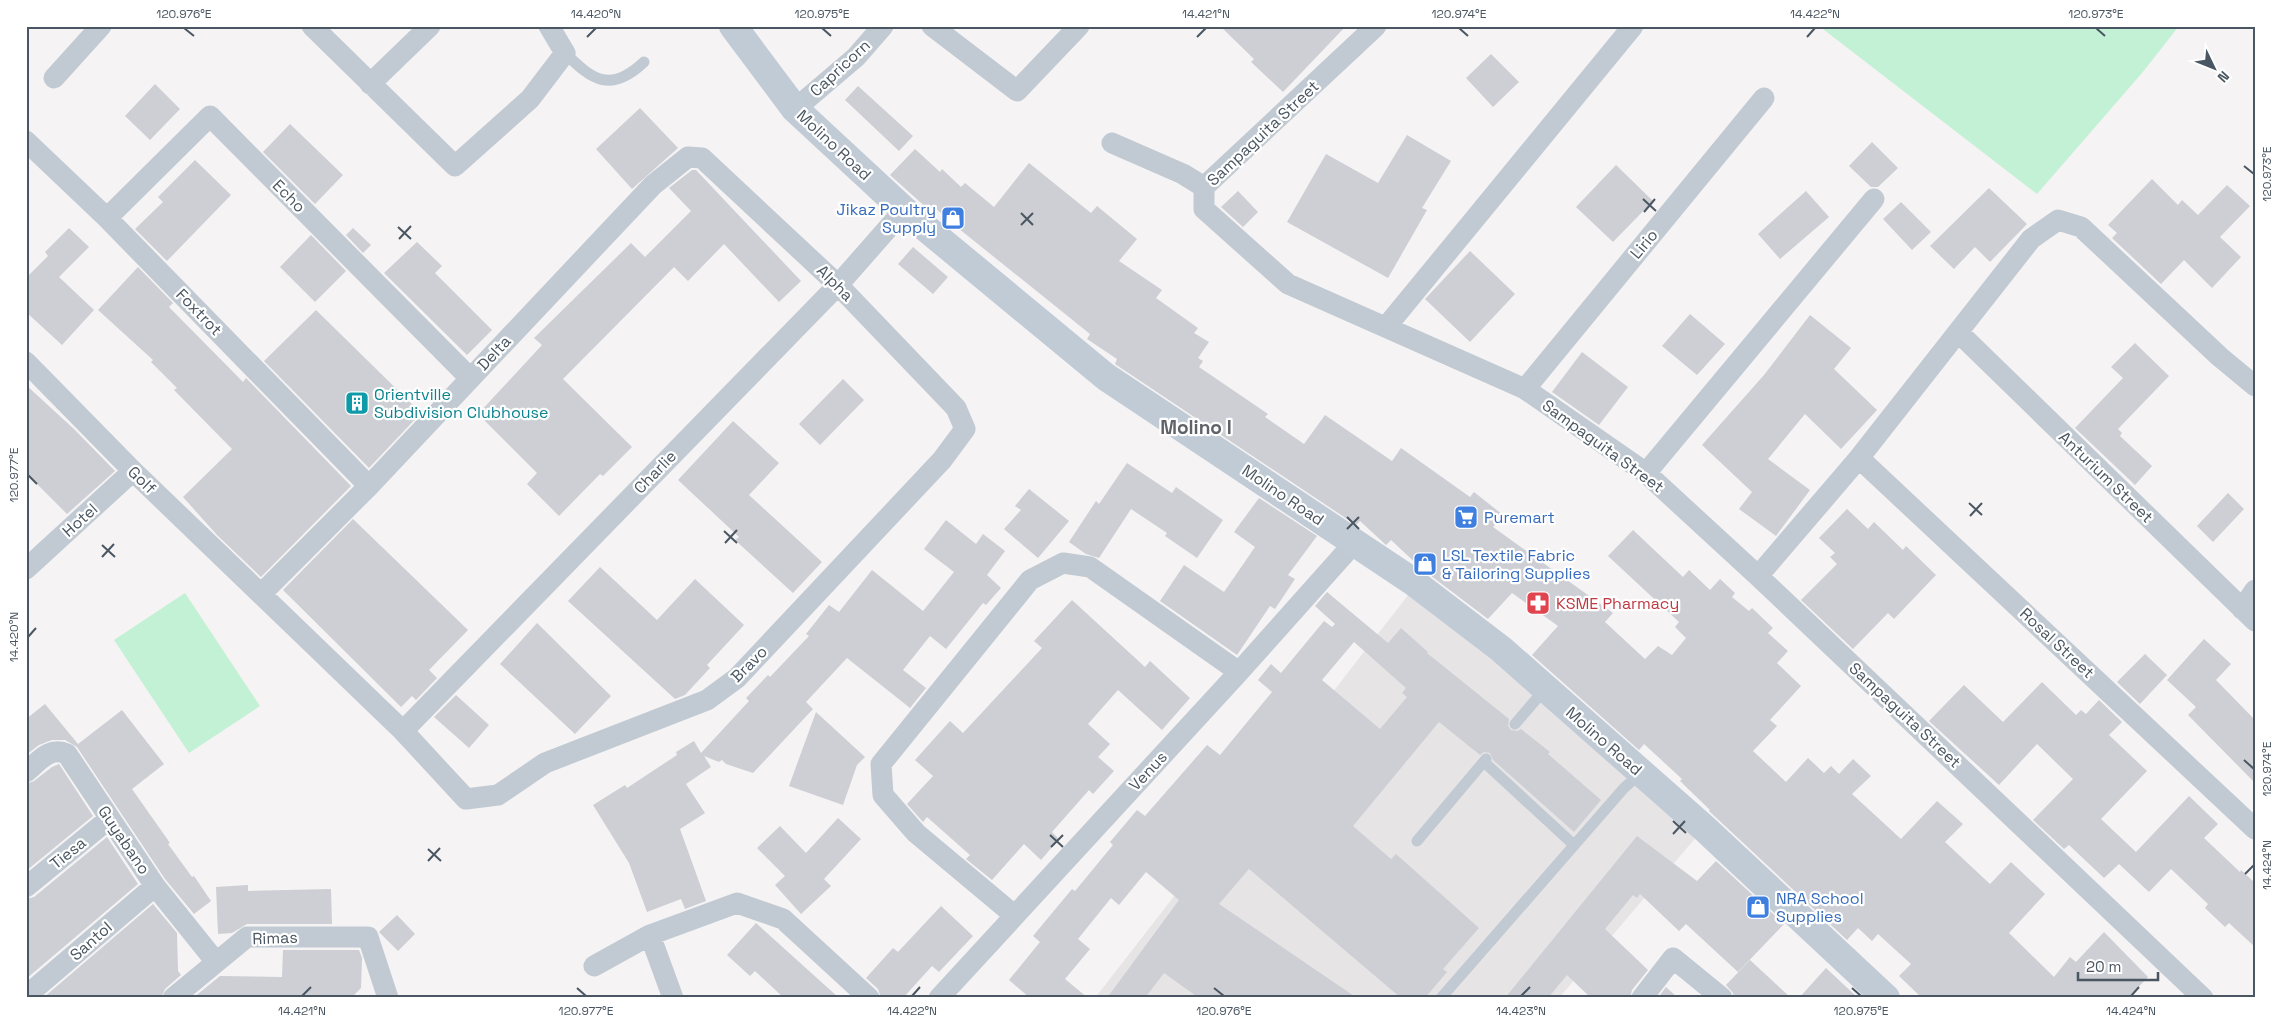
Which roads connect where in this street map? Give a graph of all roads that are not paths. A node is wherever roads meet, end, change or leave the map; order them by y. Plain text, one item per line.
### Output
1 (312, 26) edge
2 (430, 26) edge
3 (549, 26) edge
4 (733, 26) edge
5 (883, 26) edge
6 (932, 26) edge
7 (1079, 26) edge
8 (1376, 26) edge
9 (1633, 26) edge
10 (91, 30) edge
11 (565, 53) junction
12 (644, 62) dead end
13 (54, 78) dead end
14 (370, 84) junction
15 (1764, 98) dead end
16 (795, 109) junction
17 (26, 141) edge
18 (1112, 143) dead end
19 (688, 157) joint
20 (1204, 187) junction
21 (1874, 199) dead end
22 (904, 210) junction
23 (107, 218) junction
24 (838, 286) junction
25 (1386, 327) junction
26 (1958, 332) junction
27 (26, 362) edge
28 (470, 378) junction
29 (2255, 386) edge
30 (1525, 389) junction
31 (965, 429) joint
32 (1859, 458) junction
33 (133, 471) junction
34 (1646, 473) junction
35 (369, 486) junction
36 (1355, 542) junction
37 (26, 569) edge
38 (1758, 576) junction
39 (2255, 590) edge
40 (261, 594) junction
41 (2248, 615) edge
42 (1239, 672) junction
43 (1544, 689) junction
44 (1515, 724) dead end
45 (402, 731) junction
46 (26, 772) edge
47 (1641, 773) junction
48 (466, 799) joint
49 (109, 818) junction
50 (2255, 829) edge
51 (1417, 841) dead end
52 (1574, 845) junction
53 (155, 886) junction
54 (26, 887) edge
55 (1014, 915) junction
56 (650, 935) junction
57 (216, 962) junction
58 (594, 966) dead end
59 (26, 996) edge
60 (173, 998) edge
61 (388, 998) edge
62 (673, 998) edge
63 (868, 998) edge
64 (939, 998) edge
65 (1441, 998) edge
66 (1642, 998) edge
67 (1722, 998) edge
68 (1886, 998) edge
69 (2203, 998) edge

1 - 14 street
2 - 14 street
3 - 11 street
4 - 16 main road, Molino Road
5 - 16 street, Capricorn
6 - 7 street
8 - 20 street, Sampaguita Street
9 - 25 street
10 - 13 street
11 - 12 lane
11 - 14 street
15 - 30 street, Lirio
16 - 22 main road, Molino Road
17 - 23 street, Foxtrot
18 - 20 street
19 - 24 street, Alpha
19 - 28 street, Delta
20 - 25 street, Sampaguita Street
21 - 34 street
22 - 24 street, Charlie
22 - 36 main road, Molino Road
23 - 28 street, Echo
23 - 35 street, Foxtrot
24 - 31 street, Alpha
24 - 45 street, Charlie
25 - 30 street, Sampaguita Street
26 - 29 street
26 - 32 street
26 - 41 street, Anturium Street
27 - 33 street, Golf
28 - 35 street, Delta
30 - 34 street, Sampaguita Street
31 - 48 street, Bravo
32 - 38 street
32 - 50 street, Rosal Street
33 - 37 street, Hotel
33 - 40 street, Golf
34 - 38 street, Sampaguita Street
35 - 40 street, Delta
36 - 42 street, Venus
36 - 43 main road, Molino Road
38 - 69 street, Sampaguita Street
39 - 41 street
40 - 45 street, Golf
42 - 55 street, Venus
42 - 55 street
43 - 44 lane
43 - 47 main road, Molino Road
45 - 48 street, Golf
46 - 49 street, Guyabano
47 - 52 lane
47 - 68 main road, Molino Road
49 - 53 street, Guyabano
49 - 54 street, Tiesa
51 - 52 lane
52 - 65 lane
53 - 57 street, Guyabano
53 - 59 street, Santol
55 - 64 street, Venus
56 - 58 street
56 - 62 street
56 - 63 street
57 - 60 street, Rimas
57 - 61 street, Rimas
66 - 67 street

